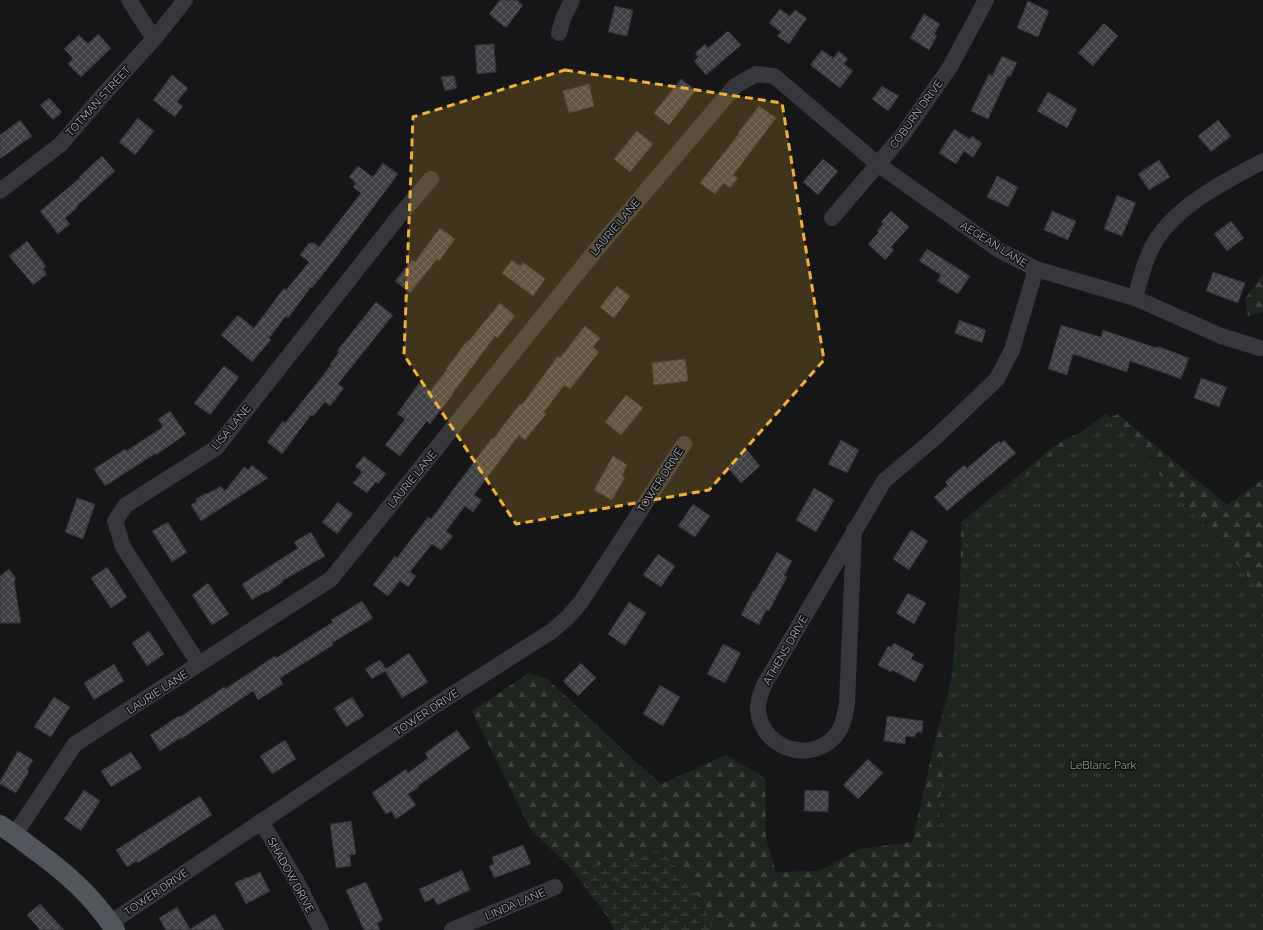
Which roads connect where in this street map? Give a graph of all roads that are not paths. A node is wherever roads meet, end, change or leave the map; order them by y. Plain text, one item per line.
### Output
1 (129, 0) edge
2 (185, 0) edge
3 (572, 0) edge
4 (986, 0) edge
5 (559, 33) dead end
6 (154, 39) junction
7 (764, 75) joint
8 (1263, 161) edge
9 (878, 164) junction
10 (431, 179) dead end
11 (0, 191) edge
12 (832, 218) dead end
13 (1036, 269) junction
14 (1135, 298) junction
15 (1260, 348) dead end
16 (684, 444) dead end
17 (854, 530) junction
18 (199, 664) junction
19 (261, 821) junction
20 (7, 829) edge
21 (555, 887) dead end
22 (112, 927) edge
23 (321, 930) edge
24 (452, 930) edge

1 - 6 street
2 - 6 street, TOTMAN STREET
3 - 5 street
4 - 9 street, COBURN DRIVE
6 - 11 street, TOTMAN STREET
7 - 9 street, AEGEAN LANE
7 - 18 street, LAURIE LANE
8 - 14 street
9 - 12 street, COBURN DRIVE
9 - 13 street, AEGEAN LANE
10 - 18 street, LISA LANE
13 - 14 street, AEGEAN LANE
13 - 17 street, ATHENS DRIVE
14 - 15 street, AEGEAN LANE
16 - 19 street, TOWER DRIVE
17 - 17 street, ATHENS DRIVE
18 - 20 street, LAURIE LANE
19 - 22 street, TOWER DRIVE
19 - 23 street, SHADOW DRIVE
20 - 22 main road
21 - 24 street, LINDA LANE

